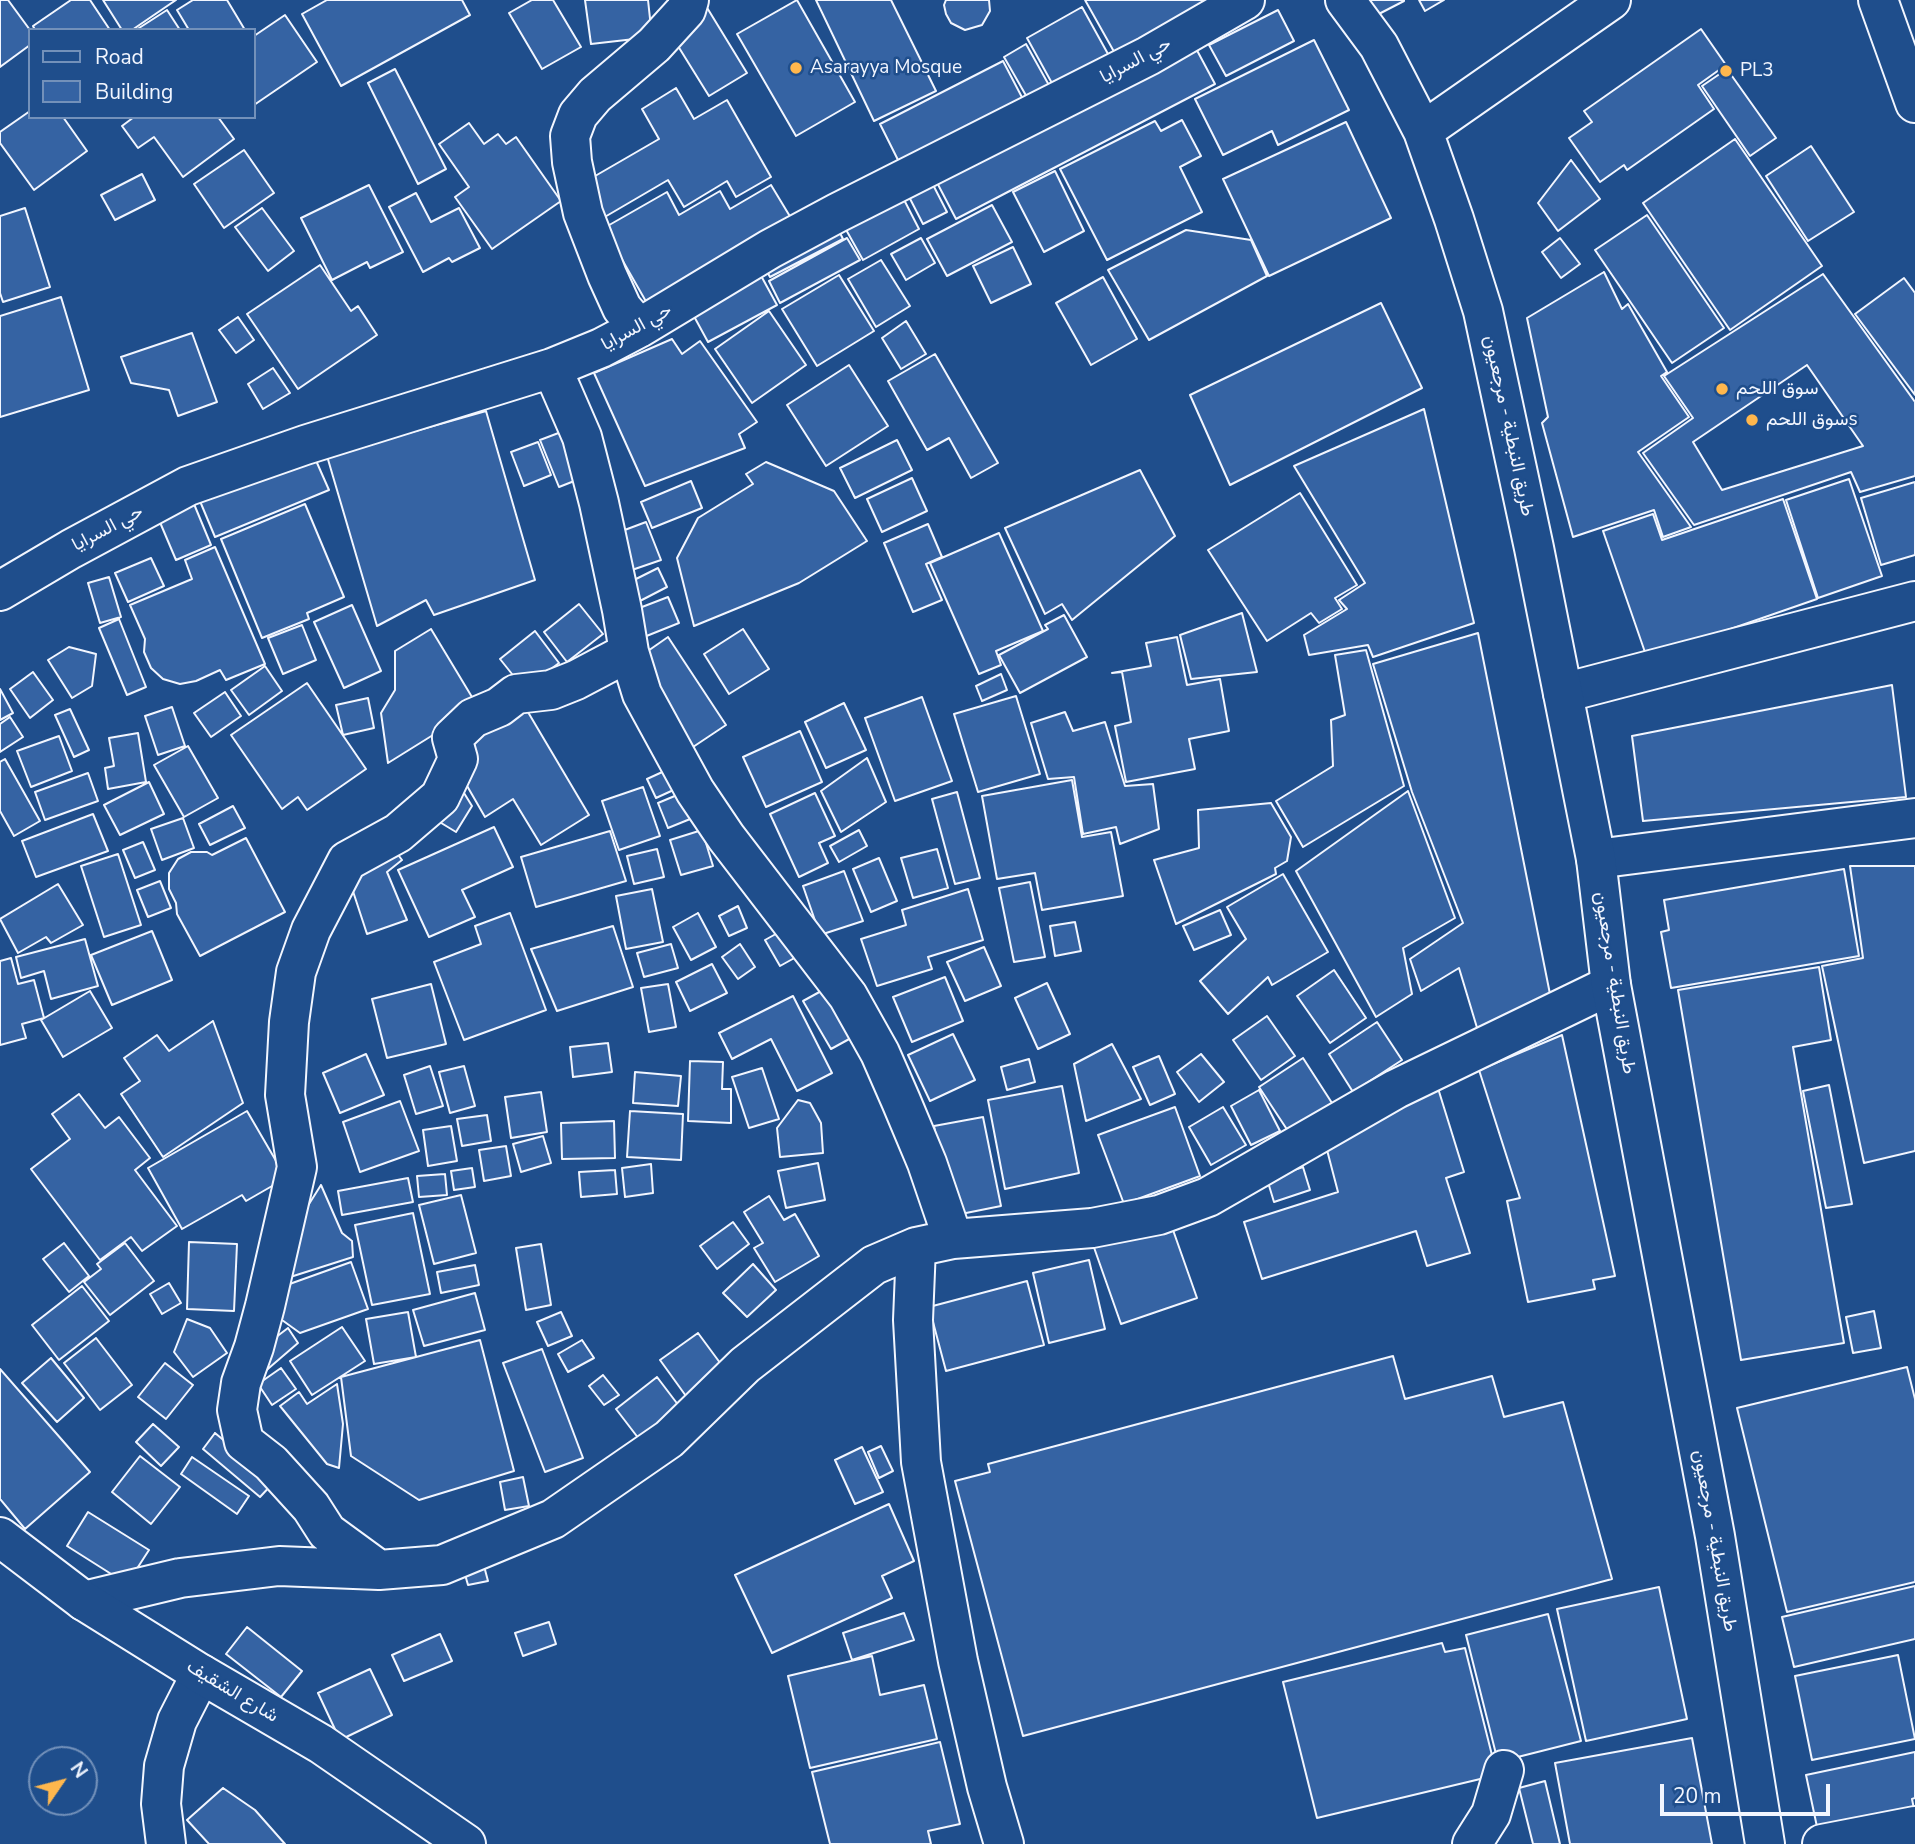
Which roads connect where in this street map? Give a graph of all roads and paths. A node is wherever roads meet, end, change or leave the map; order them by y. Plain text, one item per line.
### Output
1 (689, 0) edge
2 (1245, 0) edge
3 (1345, 0) edge
4 (1878, 0) edge
5 (1600, 3) edge
6 (1915, 103) edge
7 (1423, 131) junction
8 (639, 328) junction
9 (552, 368) junction
10 (0, 591) edge
11 (1915, 601) edge
12 (629, 652) junction
13 (1563, 693) junction
14 (1915, 818) edge
15 (1597, 859) junction
16 (1611, 985) junction
17 (934, 1243) junction
18 (0, 1537) edge
19 (379, 1570) junction
20 (84, 1601) junction
21 (201, 1674) junction
22 (1504, 1770) dead end
23 (1915, 1826) edge
24 (166, 1844) edge
25 (467, 1844) edge
26 (1004, 1844) edge
27 (1472, 1844) edge
28 (1765, 1844) edge
29 (1822, 1844) edge

1 - 8 street
2 - 8 street, حي السرايا
3 - 7 street, طريق النبطية - مرجعيون
4 - 6 street
5 - 7 street
7 - 13 street, طريق النبطية - مرجعيون
8 - 9 street, حي السرايا
9 - 10 street, حي السرايا
9 - 12 street
11 - 13 street
12 - 17 street
12 - 19 street
13 - 15 street, طريق النبطية - مرجعيون
14 - 15 street
15 - 16 street, طريق النبطية - مرجعيون
16 - 17 street
16 - 28 street, طريق النبطية - مرجعيون
17 - 19 street
17 - 26 street
18 - 20 street, شارع الشقيف
19 - 20 street
20 - 21 street, شارع الشقيف
21 - 24 street
21 - 25 street, شارع الشقيف
22 - 27 street
23 - 29 street

